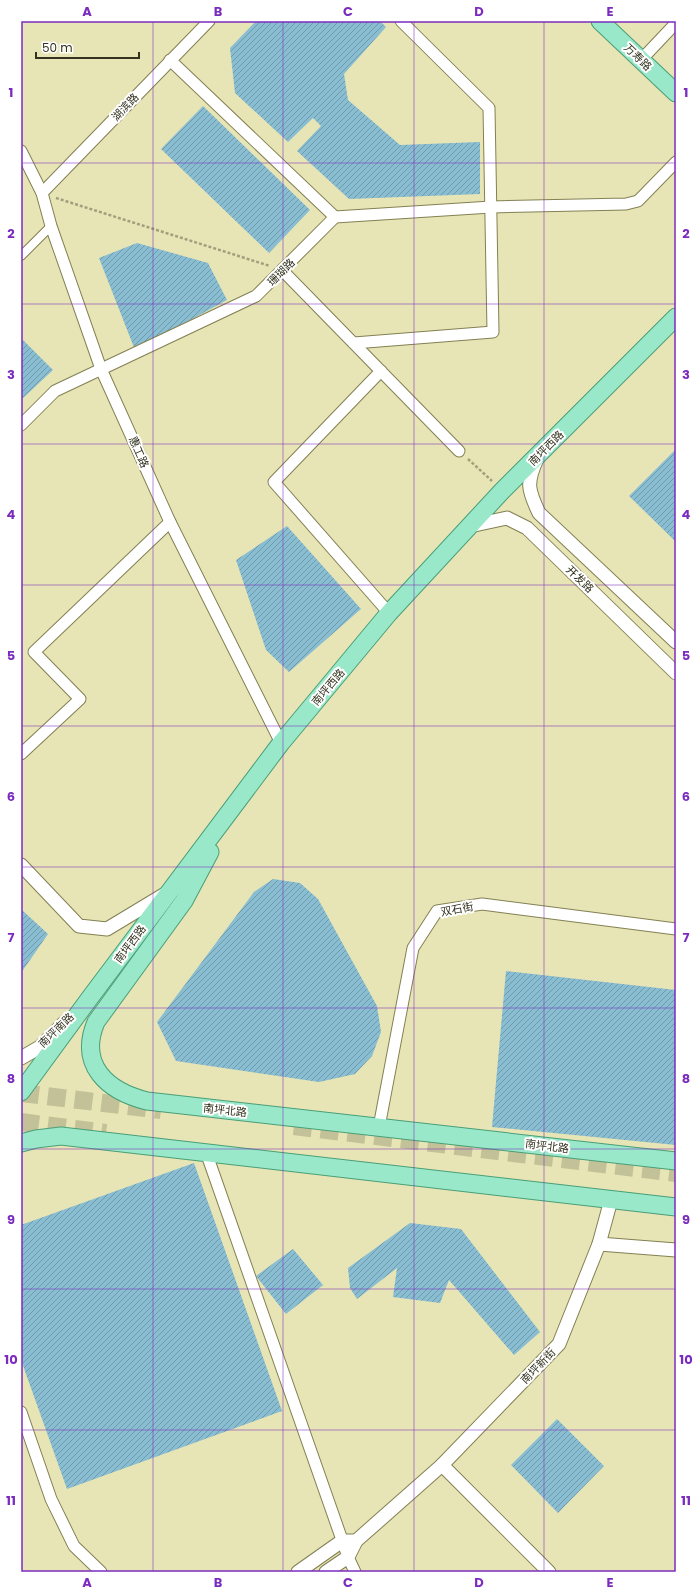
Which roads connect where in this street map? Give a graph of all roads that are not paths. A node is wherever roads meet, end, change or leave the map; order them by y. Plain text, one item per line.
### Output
1 (209, 21) edge
2 (402, 21) edge
3 (600, 21) edge
4 (676, 23) edge
5 (170, 60) junction
6 (641, 60) junction
7 (676, 94) edge
8 (21, 151) edge
9 (676, 162) edge
10 (42, 193) junction
11 (491, 207) junction
12 (335, 217) junction
13 (51, 226) junction
14 (21, 256) edge
15 (282, 270) junction
16 (676, 318) edge
17 (354, 343) junction
18 (101, 369) junction
19 (381, 371) junction
20 (21, 425) edge
21 (459, 451) road end
22 (540, 454) junction
23 (170, 522) junction
24 (470, 526) junction
25 (389, 613) junction
26 (676, 642) edge
27 (676, 673) edge
28 (281, 743) junction
29 (21, 754) edge
30 (238, 801) junction
31 (21, 865) edge
32 (171, 890) junction
33 (676, 929) edge
34 (88, 999) junction
35 (21, 1058) edge
36 (21, 1092) edge
37 (379, 1127) junction
38 (21, 1143) edge
39 (206, 1152) junction
40 (676, 1161) edge
41 (611, 1200) junction
42 (676, 1207) edge
43 (599, 1244) junction
44 (676, 1250) edge
45 (21, 1412) edge
46 (442, 1464) junction
47 (342, 1541) junction
48 (356, 1541) junction
49 (348, 1557) junction
50 (101, 1572) edge
51 (298, 1572) edge
52 (326, 1572) edge
53 (355, 1572) edge
54 (549, 1572) edge

1 - 5 street, 湖滨路
2 - 11 street
3 - 6 main road, 万寿路
4 - 6 street
5 - 10 street, 湖滨路
5 - 12 street
6 - 7 main road, 万寿路
8 - 10 street, 惠工路
9 - 11 street
10 - 13 street, 惠工路
11 - 12 street
11 - 17 street
12 - 15 street, 珊瑚路
13 - 14 street
13 - 18 street, 惠工路
15 - 17 street
15 - 18 street, 珊瑚路
16 - 22 main road, 南坪西路
17 - 19 street
18 - 20 street, 珊瑚路
18 - 23 street, 惠工路
19 - 21 street
19 - 25 street
22 - 24 main road, 南坪西路
22 - 26 street, 开发路
23 - 28 street, 惠工路
23 - 29 street
24 - 25 main road, 南坪西路
24 - 27 street, 开发路
25 - 28 main road, 南坪西路
28 - 30 main road, 南坪西路
30 - 32 main road, 南坪西路
30 - 37 main road, 南坪北路
31 - 32 street
32 - 34 main road, 南坪西路
33 - 37 street, 双石街
34 - 35 street, 南坪南路
34 - 36 main road, 南坪西路
37 - 40 main road, 南坪北路
38 - 39 main road
39 - 41 main road
39 - 47 street
41 - 42 main road
41 - 43 street, 南坪新街
43 - 44 street
43 - 46 street, 南坪新街
45 - 50 street
46 - 48 street, 南坪新街
46 - 54 street
47 - 48 street
47 - 49 street
47 - 51 street
48 - 49 street
49 - 52 street
49 - 53 street

